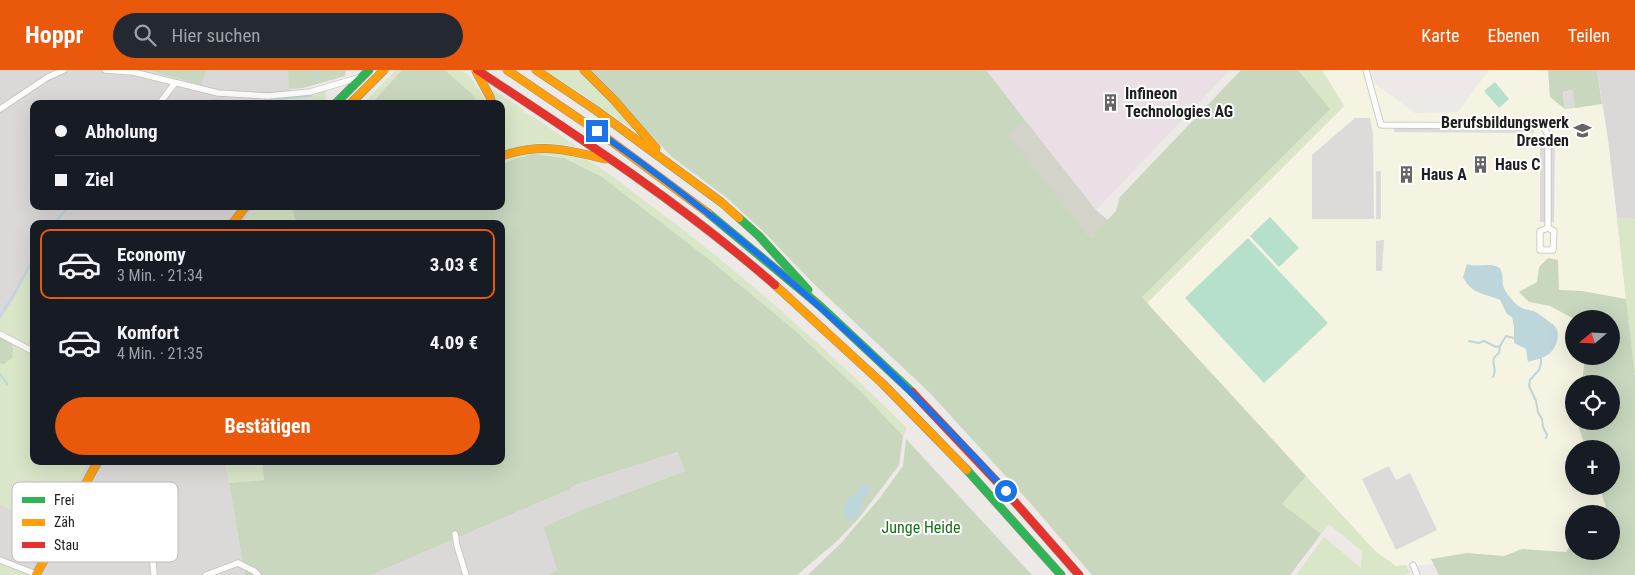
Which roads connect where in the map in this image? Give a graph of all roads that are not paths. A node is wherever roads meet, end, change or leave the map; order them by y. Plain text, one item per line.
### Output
1 (64, 70) edge
2 (105, 70) edge
3 (369, 70) edge
4 (384, 70) edge
5 (476, 70) edge
6 (507, 70) edge
7 (536, 70) edge
8 (584, 70) edge
9 (1366, 70) edge
10 (133, 71) edge
11 (363, 76) junction
12 (175, 83) junction
13 (162, 100) edge
14 (339, 100) edge
15 (354, 100) edge
16 (491, 100) edge
17 (0, 109) edge
18 (505, 154) edge
19 (611, 160) junction
20 (672, 165) junction
21 (243, 210) edge
22 (235, 220) edge
23 (1548, 228) dead end
24 (816, 302) junction
25 (0, 334) edge
26 (30, 350) edge
27 (96, 465) edge
28 (87, 482) edge
29 (455, 534) dead end
30 (0, 560) edge
31 (43, 562) edge
32 (153, 562) edge
33 (1413, 565) dead end
34 (36, 575) edge
35 (154, 575) edge
36 (206, 575) edge
37 (258, 575) edge
38 (466, 575) edge
39 (1060, 575) edge
40 (1079, 575) edge
41 (1417, 575) edge

1 - 17 street
2 - 10 street
3 - 11 main road
4 - 15 main road
5 - 16 main road
5 - 19 main road
6 - 24 main road
7 - 20 main road
8 - 20 main road
9 - 23 street
10 - 12 street
11 - 12 street
11 - 14 main road
12 - 13 street
18 - 19 main road
19 - 39 main road
20 - 24 main road
21 - 22 main road
24 - 40 main road
25 - 26 street
27 - 28 main road
29 - 38 street
30 - 34 street
31 - 34 main road
32 - 35 street
33 - 41 street
36 - 37 street

